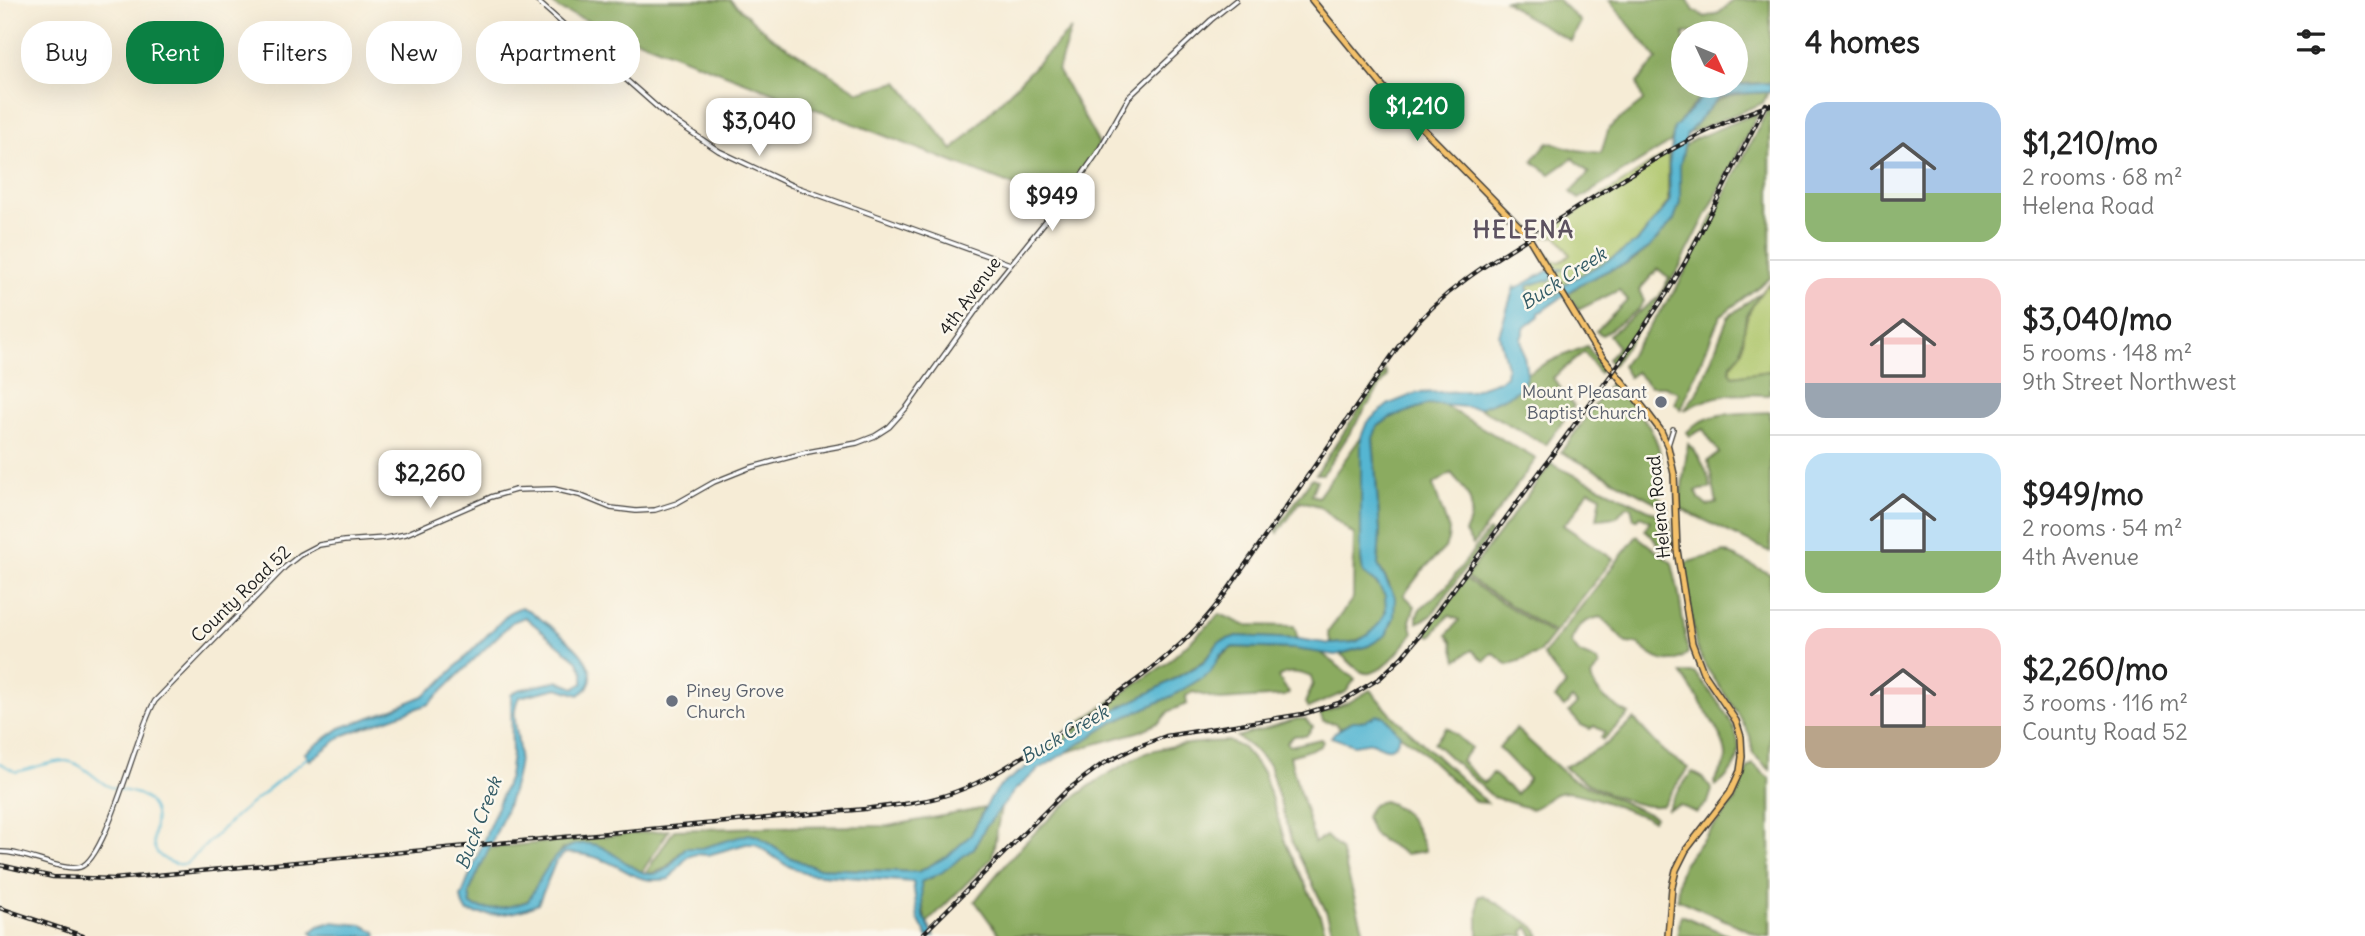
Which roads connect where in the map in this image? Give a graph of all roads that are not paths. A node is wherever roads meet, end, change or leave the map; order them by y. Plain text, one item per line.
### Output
1 (536, 0) edge
2 (1236, 0) edge
3 (1312, 0) edge
4 (1010, 264) junction
5 (1673, 429) dead end
6 (857, 443) joint
7 (1668, 447) junction
8 (0, 852) edge
9 (1668, 936) edge

1 - 4 street
2 - 4 street, 4th Avenue
3 - 7 main road, Helena Road
4 - 6 street, 4th Avenue
5 - 7 street
6 - 8 street, County Road 52
7 - 9 main road, Helena Road

